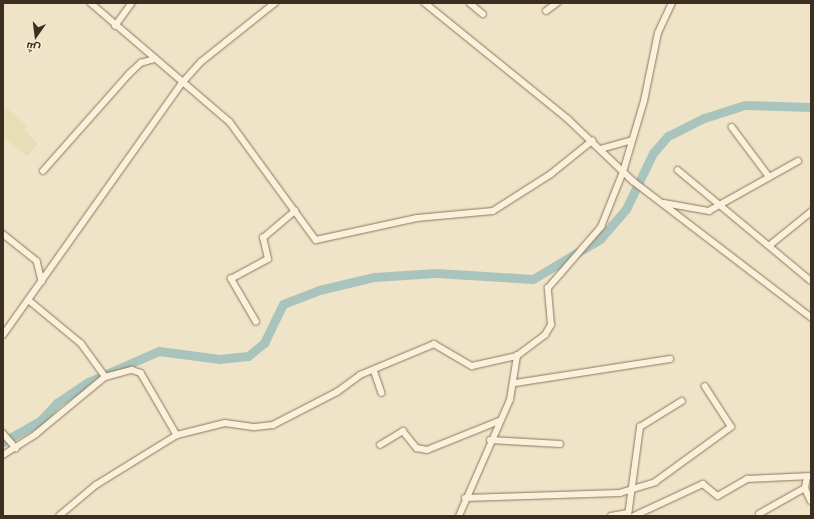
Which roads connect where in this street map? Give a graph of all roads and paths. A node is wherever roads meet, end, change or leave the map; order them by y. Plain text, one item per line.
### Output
1 (91, 3) edge
2 (132, 3) edge
3 (275, 3) edge
4 (425, 3) edge
5 (470, 3) edge
6 (557, 3) edge
7 (672, 3) edge
8 (546, 12) dead end
9 (483, 14) dead end
10 (115, 26) junction
11 (155, 59) junction
12 (182, 83) junction
13 (732, 127) dead end
14 (632, 140) junction
15 (592, 141) junction
16 (601, 149) junction
17 (798, 161) dead end
18 (678, 170) dead end
19 (43, 171) dead end
20 (624, 172) junction
21 (768, 175) junction
22 (660, 202) junction
23 (722, 207) junction
24 (294, 211) junction
25 (811, 212) edge
26 (3, 234) edge
27 (769, 246) junction
28 (42, 281) junction
29 (811, 281) edge
30 (30, 301) junction
31 (811, 317) edge
32 (256, 322) dead end
33 (3, 335) edge
34 (517, 356) junction
35 (670, 359) dead end
36 (374, 370) junction
37 (105, 377) junction
38 (514, 382) junction
39 (705, 387) dead end
40 (382, 394) dead end
41 (682, 401) dead end
42 (498, 421) junction
43 (3, 433) edge
44 (177, 435) junction
45 (490, 440) junction
46 (380, 444) dead end
47 (560, 444) dead end
48 (16, 448) junction
49 (3, 455) edge
50 (809, 477) edge
51 (805, 488) junction
52 (631, 491) junction
53 (465, 498) junction
54 (811, 501) edge
55 (759, 514) dead end
56 (628, 515) edge
57 (59, 516) edge
58 (459, 516) edge
59 (611, 516) edge
60 (634, 516) edge

1 - 10 street
2 - 10 street
3 - 12 street
4 - 15 street
5 - 9 street
6 - 8 street
7 - 14 street
10 - 11 street
11 - 12 street
11 - 19 street
12 - 24 street
12 - 28 street
13 - 21 street
14 - 16 street
14 - 20 street
15 - 16 street
15 - 24 street
16 - 20 street
17 - 21 street
18 - 23 street
20 - 22 street
20 - 34 street
21 - 23 street
22 - 23 street
22 - 31 street
23 - 27 street
24 - 32 street
25 - 27 street
26 - 28 street
27 - 29 street
28 - 30 street
30 - 33 street
30 - 37 street
34 - 36 street
34 - 38 street
35 - 38 street
36 - 40 street
36 - 44 street
37 - 44 street
37 - 48 street
38 - 42 street
39 - 52 street
41 - 52 street
42 - 45 street
42 - 46 street
43 - 48 street
44 - 57 street
45 - 47 street
45 - 53 street
48 - 49 street
50 - 51 street
50 - 60 street
51 - 54 street
51 - 55 street
52 - 53 street
52 - 56 street
53 - 58 street
56 - 59 street

